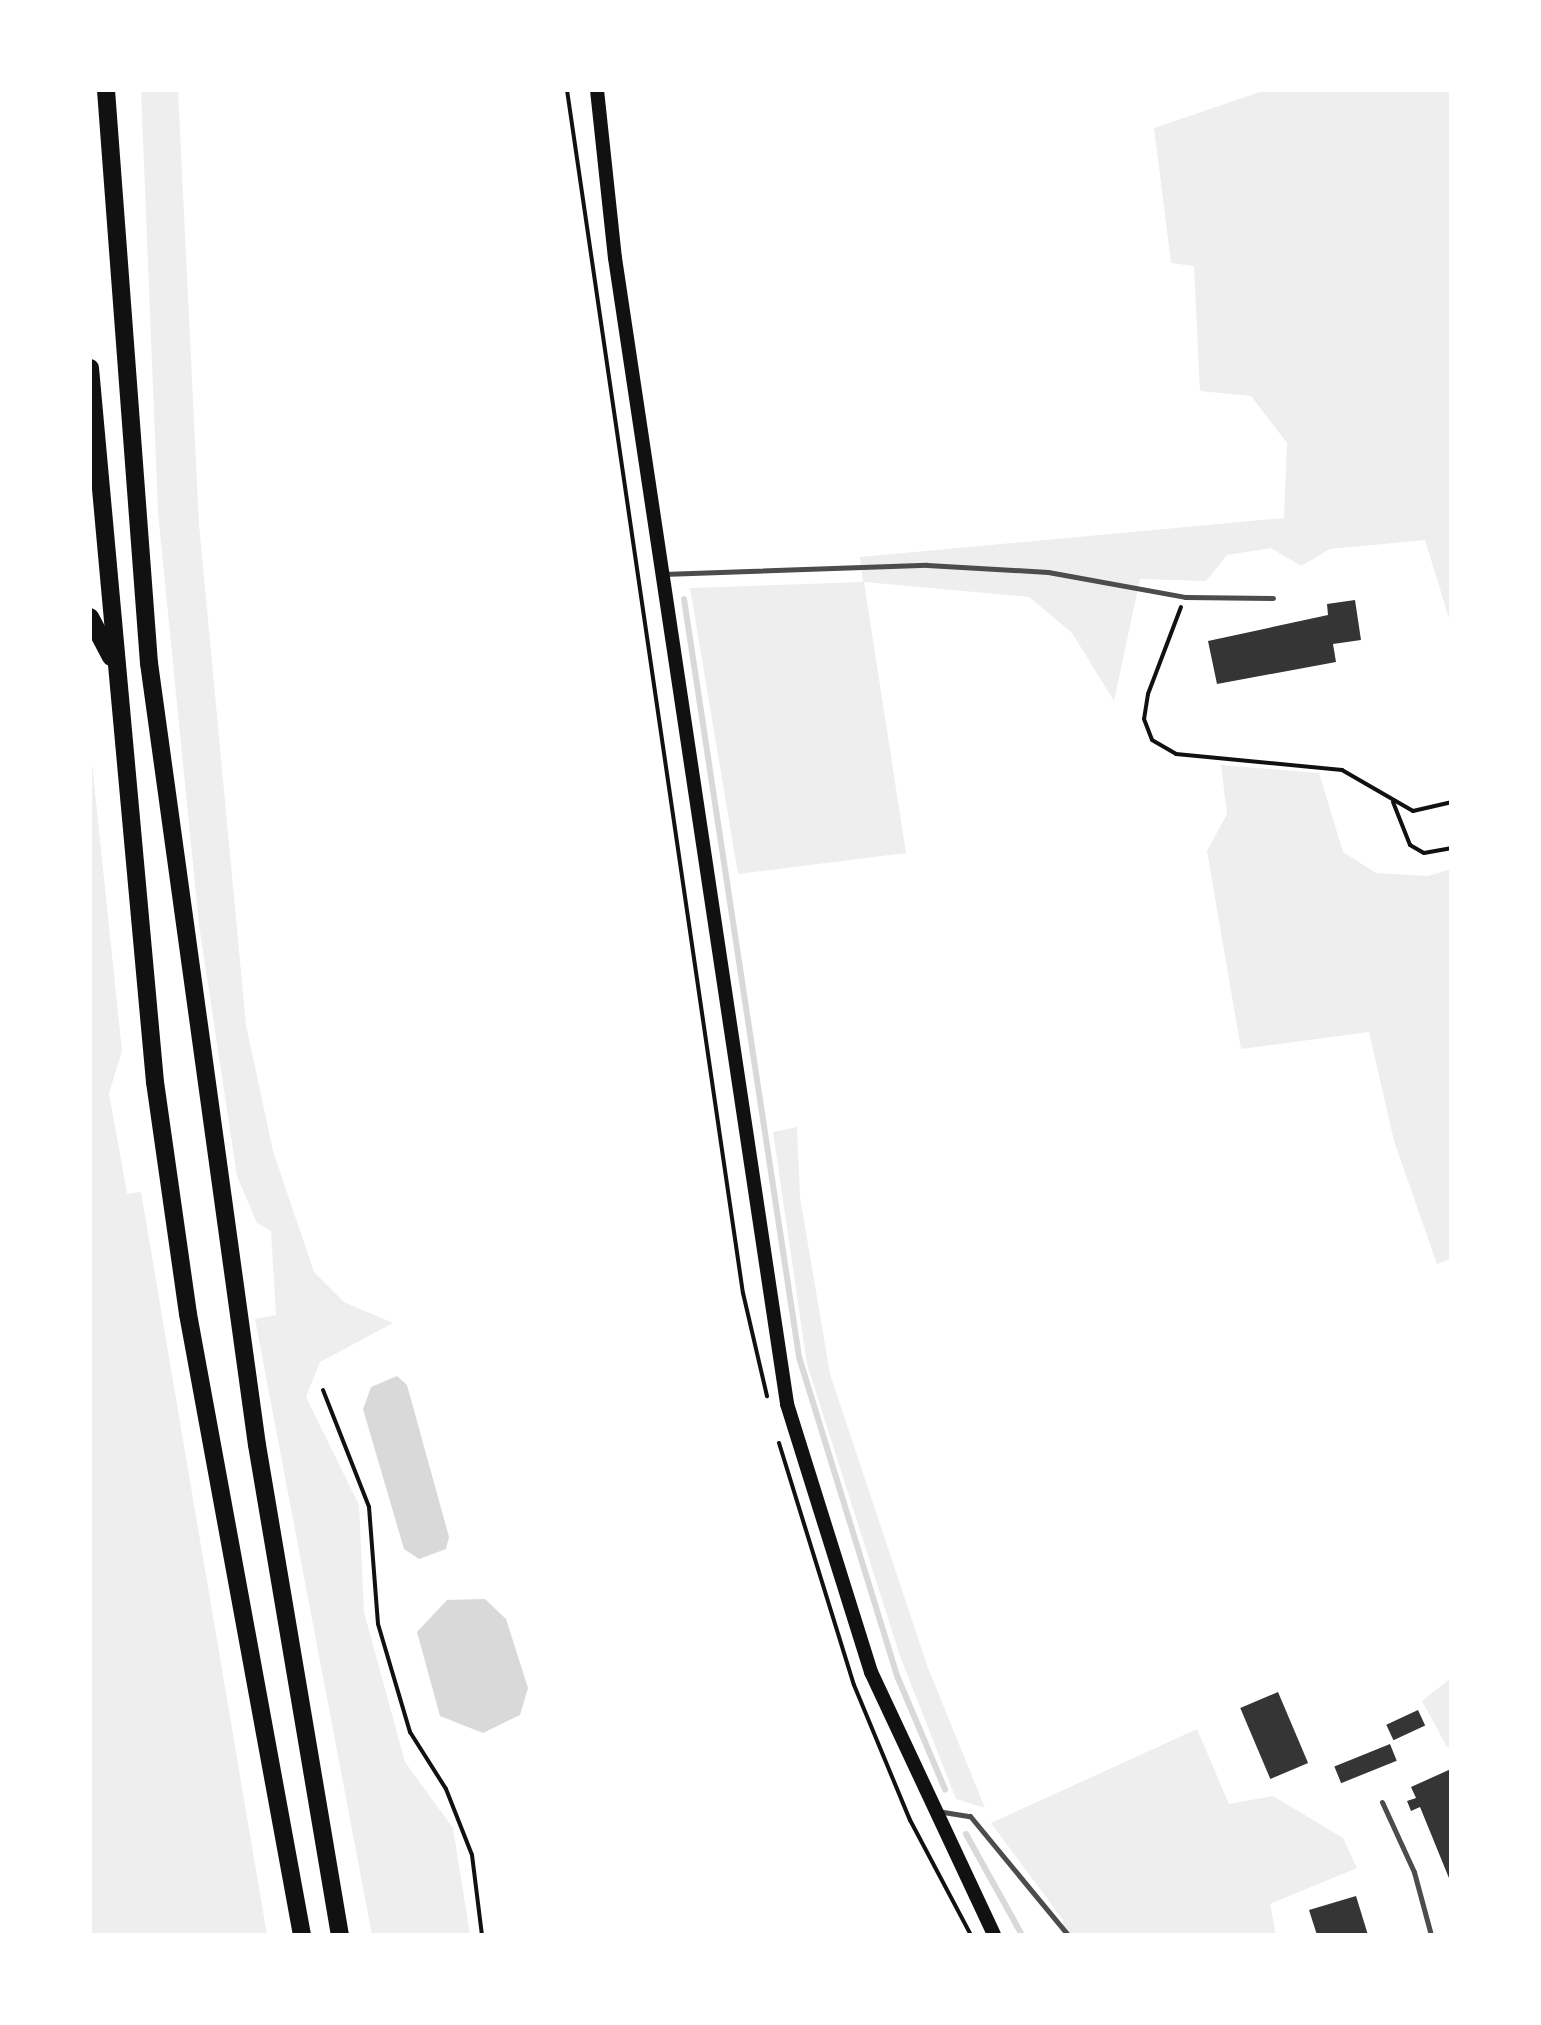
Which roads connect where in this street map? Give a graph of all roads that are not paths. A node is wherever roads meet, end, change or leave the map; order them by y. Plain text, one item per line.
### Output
1 (106, 90) edge
2 (597, 90) edge
3 (90, 368) edge
4 (662, 574) junction
5 (1273, 598) dead end
6 (90, 617) edge
7 (115, 665) junction
8 (1382, 1802) dead end
9 (933, 1810) junction
10 (302, 1935) edge
11 (340, 1935) edge
12 (994, 1935) edge
13 (1068, 1935) edge
14 (1431, 1935) edge

1 - 11 highway
2 - 4 main road
3 - 7 highway
4 - 5 lane
4 - 9 main road
6 - 7 highway
7 - 10 highway
8 - 14 lane
9 - 12 main road
9 - 13 lane

